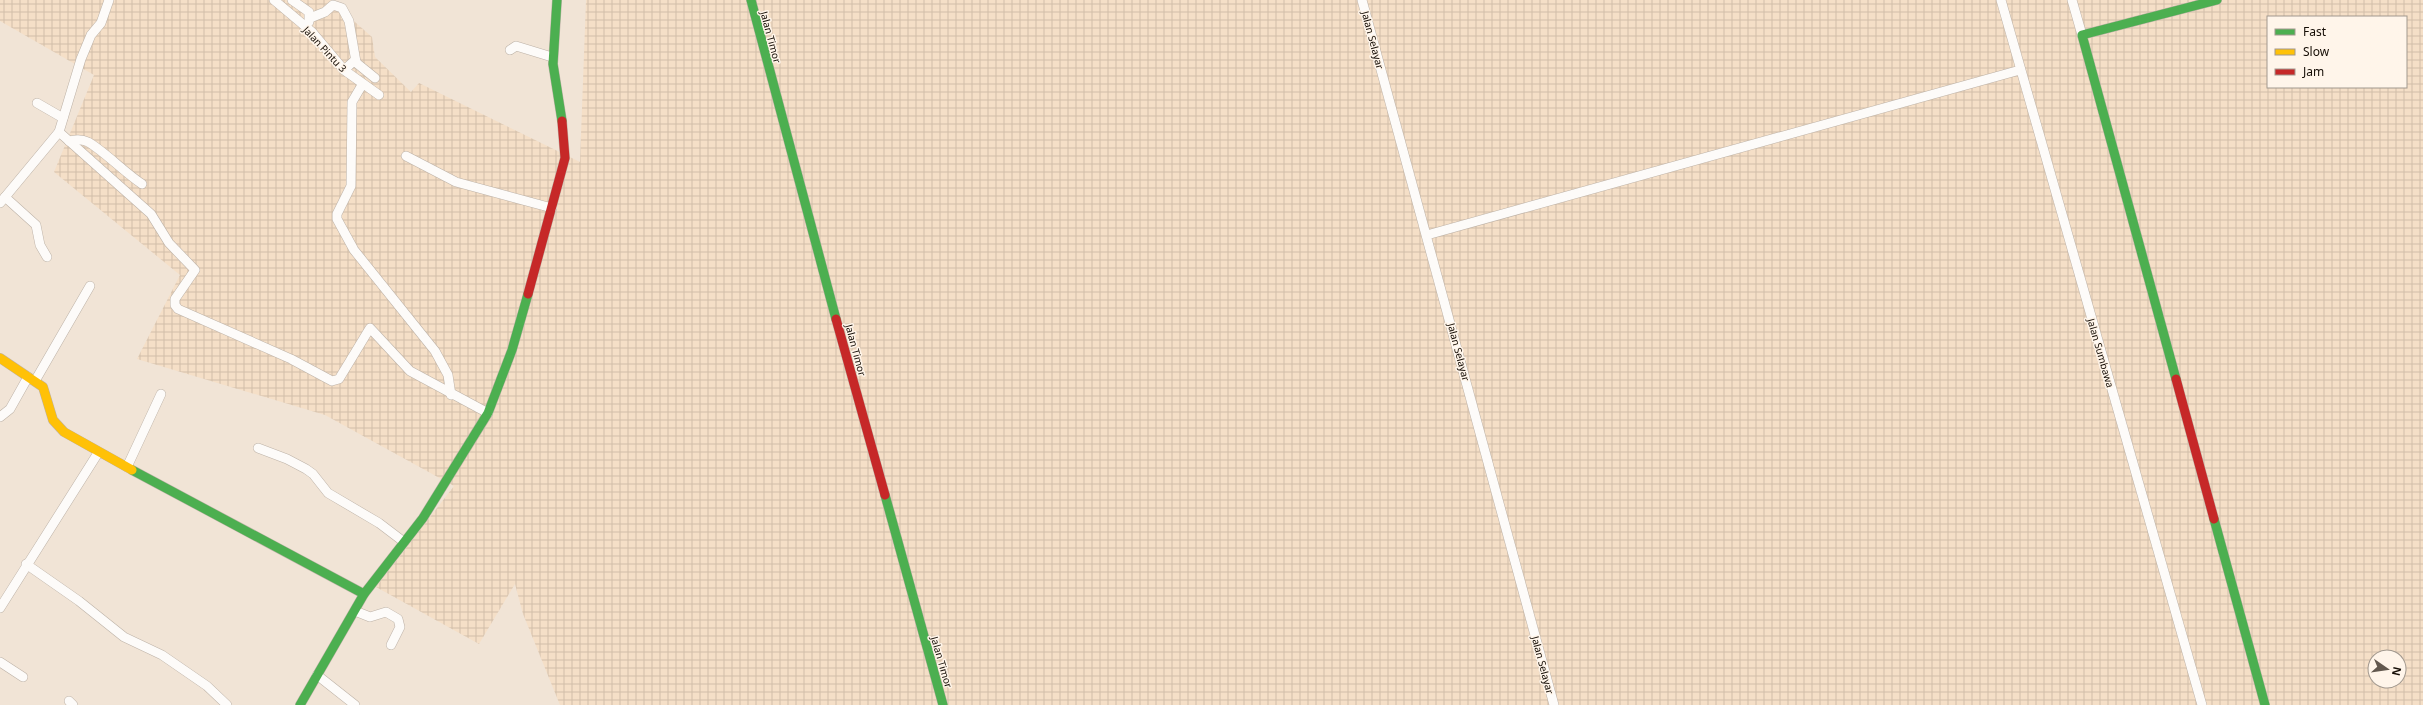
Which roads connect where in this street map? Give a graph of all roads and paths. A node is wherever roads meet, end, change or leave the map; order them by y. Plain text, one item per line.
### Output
1 (109, 0) edge
2 (276, 0) edge
3 (292, 0) edge
4 (557, 0) edge
5 (750, 0) edge
6 (1362, 0) edge
7 (2000, 0) edge
8 (2072, 0) edge
9 (2217, 0) edge
10 (308, 22) junction
11 (2082, 35) junction
12 (510, 50) dead end
13 (552, 57) junction
14 (356, 62) junction
15 (344, 70) junction
16 (2020, 70) junction
17 (375, 78) dead end
18 (362, 85) junction
19 (379, 95) dead end
20 (37, 103) dead end
21 (63, 118) junction
22 (59, 132) junction
23 (69, 141) junction
24 (406, 156) dead end
25 (142, 184) dead end
26 (2, 200) edge
27 (552, 208) junction
28 (1427, 236) junction
29 (47, 257) dead end
30 (90, 286) dead end
31 (0, 358) edge
32 (31, 379) junction
33 (161, 394) dead end
34 (451, 395) junction
35 (488, 413) junction
36 (0, 417) edge
37 (258, 448) dead end
38 (98, 453) junction
39 (127, 467) junction
40 (404, 542) junction
41 (26, 564) junction
42 (364, 594) junction
43 (0, 607) edge
44 (355, 611) junction
45 (391, 645) dead end
46 (0, 662) edge
47 (317, 675) junction
48 (23, 677) dead end
49 (227, 705) edge
50 (300, 705) edge
51 (355, 705) edge
52 (942, 705) edge
53 (1554, 705) edge
54 (2202, 705) edge
55 (2265, 705) edge

1 - 21 street
2 - 10 street, Jalan Pintu 3
3 - 10 street
4 - 13 street
5 - 52 street, Jalan Timor
6 - 28 street, Jalan Selayar
7 - 16 street, Jalan Sumbawa
8 - 11 street
9 - 11 street
10 - 14 street
10 - 15 street, Jalan Pintu 3
11 - 55 street
12 - 13 street
13 - 27 street
14 - 15 street
14 - 17 street
15 - 18 street, Jalan Pintu 3
16 - 28 street
16 - 54 street, Jalan Sumbawa
18 - 19 street, Jalan Pintu 3
18 - 34 street
20 - 21 street
21 - 22 street
22 - 23 street
22 - 26 street
23 - 25 street
23 - 34 street
24 - 27 street
26 - 29 street
27 - 35 street
28 - 53 street, Jalan Selayar
30 - 32 street
31 - 32 street
32 - 36 street
32 - 38 street
33 - 39 street
34 - 35 street
35 - 40 street
37 - 40 street
38 - 39 street
38 - 41 street
39 - 42 street
40 - 42 street
41 - 43 street
41 - 49 street
42 - 44 street
44 - 45 street
44 - 47 street
46 - 48 street
47 - 50 street
47 - 51 street

